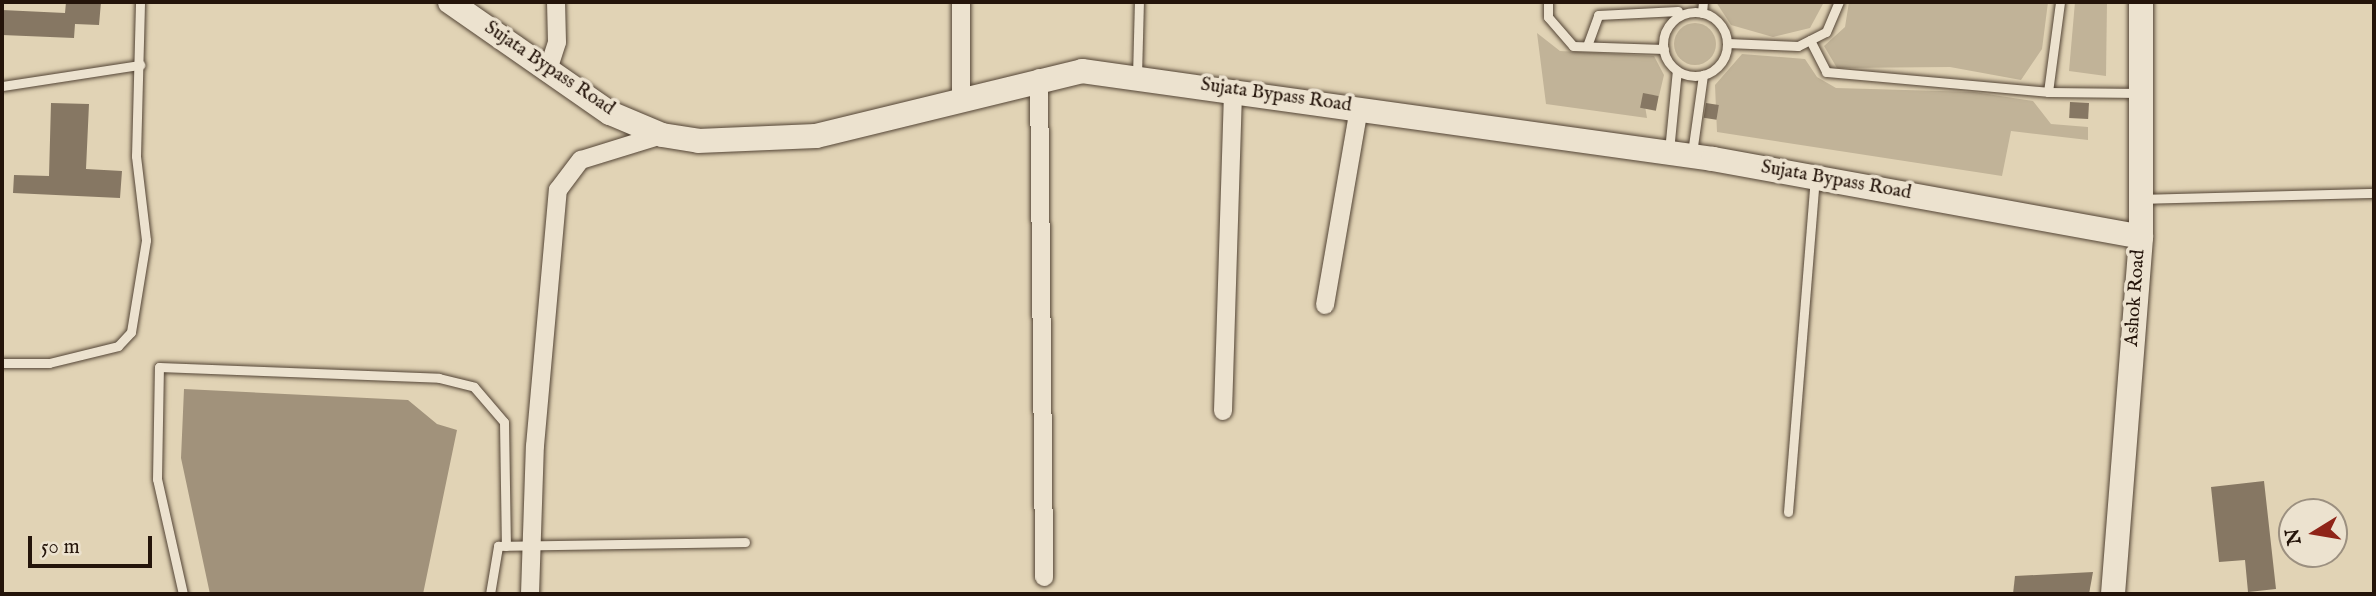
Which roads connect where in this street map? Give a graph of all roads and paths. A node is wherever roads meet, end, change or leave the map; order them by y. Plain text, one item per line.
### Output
1 (140, 2) edge
2 (450, 2) edge
3 (556, 2) edge
4 (961, 2) edge
5 (1139, 2) edge
6 (1548, 2) edge
7 (1703, 2) edge
8 (1839, 2) edge
9 (2060, 2) edge
10 (2141, 2) edge
11 (1678, 10) edge
12 (1702, 13) junction
13 (1810, 40) junction
14 (1727, 43) junction
15 (1587, 46) junction
16 (1664, 49) junction
17 (553, 55) junction
18 (139, 65) junction
19 (1677, 70) junction
20 (1703, 75) junction
21 (1039, 78) junction
22 (1137, 78) junction
23 (2, 86) edge
24 (1233, 91) junction
25 (2048, 92) junction
26 (2141, 93) junction
27 (961, 97) junction
28 (1359, 107) junction
29 (662, 135) junction
30 (1681, 155) junction
31 (1815, 177) junction
32 (2374, 193) edge
33 (2141, 199) junction
34 (2141, 236) junction
35 (1325, 305) dead end
36 (2, 363) edge
37 (1223, 411) dead end
38 (1788, 512) dead end
39 (745, 542) dead end
40 (528, 545) junction
41 (506, 546) junction
42 (1044, 577) dead end
43 (183, 594) edge
44 (489, 594) edge
45 (530, 594) edge
46 (2113, 594) edge

1 - 18 lane
2 - 17 street, Sujata Bypass Road
3 - 17 street
4 - 27 street
5 - 22 lane
6 - 15 lane
7 - 12 lane
8 - 13 lane
9 - 25 lane
10 - 26 street, Ashok Road
11 - 12 lane
11 - 15 lane
11 - 16 lane
12 - 14 lane
13 - 14 lane
13 - 25 lane
14 - 20 lane
15 - 16 lane
16 - 19 lane
17 - 29 street, Sujata Bypass Road
18 - 23 lane
18 - 36 lane
19 - 20 lane
19 - 30 lane
20 - 30 lane
21 - 22 street, Sujata Bypass Road
21 - 27 street, Sujata Bypass Road
21 - 42 street
22 - 24 street, Sujata Bypass Road
24 - 28 street, Sujata Bypass Road
24 - 37 street
25 - 26 lane
26 - 33 street, Ashok Road
27 - 29 street, Sujata Bypass Road
28 - 30 street, Sujata Bypass Road
28 - 35 street
29 - 40 street
30 - 31 street, Sujata Bypass Road
31 - 34 street, Sujata Bypass Road
31 - 38 lane
32 - 33 lane
33 - 34 street, Ashok Road
34 - 46 street, Ashok Road
39 - 40 lane
40 - 41 lane
40 - 45 street
41 - 43 lane
41 - 44 lane

